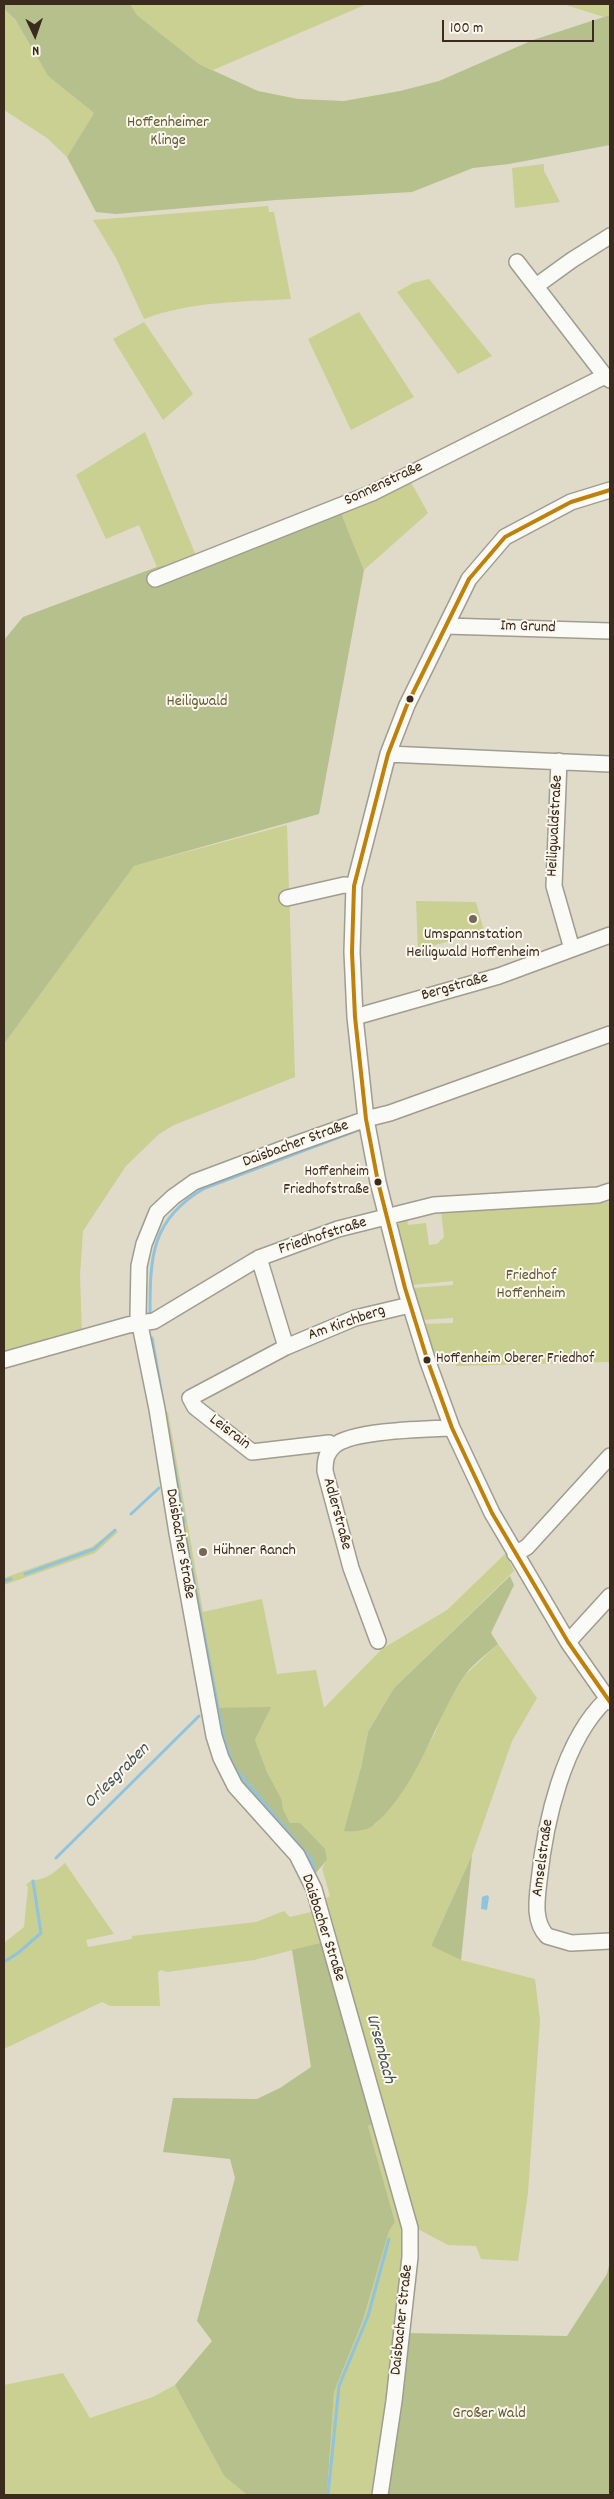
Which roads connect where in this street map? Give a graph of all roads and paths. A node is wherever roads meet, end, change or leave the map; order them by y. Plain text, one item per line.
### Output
1 (610, 236) edge
2 (517, 262) dead end
3 (536, 286) junction
4 (608, 378) edge
5 (610, 490) edge
6 (155, 579) dead end
7 (446, 626) junction
8 (610, 631) edge
9 (388, 754) junction
10 (559, 761) junction
11 (610, 764) edge
12 (354, 886) junction
13 (287, 898) dead end
14 (610, 935) edge
15 (572, 949) junction
16 (355, 1017) junction
17 (610, 1034) edge
18 (366, 1119) junction
19 (610, 1191) edge
20 (385, 1218) junction
21 (260, 1258) junction
22 (410, 1304) junction
23 (141, 1325) junction
24 (286, 1347) junction
25 (4, 1360) edge
26 (190, 1398) joint
27 (452, 1428) junction
28 (334, 1446) junction
29 (610, 1456) edge
30 (515, 1554) junction
31 (610, 1596) edge
32 (378, 1641) dead end
33 (568, 1642) junction
34 (609, 1700) edge
35 (610, 1941) edge
36 (380, 2495) edge

1 - 3 street
2 - 3 street
3 - 4 street
4 - 6 street, Sonnenstraße
5 - 7 street
7 - 8 street, Im Grund
7 - 9 street
9 - 10 street, Heiligwaldstraße
9 - 12 street
10 - 11 street, Heiligwaldstraße
10 - 15 street, Heiligwaldstraße
12 - 13 street
12 - 16 street
14 - 15 street, Bergstraße
15 - 16 street, Bergstraße
16 - 18 street
17 - 18 street, Daisbacher Straße
18 - 20 street
18 - 23 street, Daisbacher Straße
19 - 20 street, Friedhofstraße
20 - 21 street, Friedhofstraße
20 - 22 street
21 - 23 street, Friedhofstraße
21 - 24 street
22 - 24 street, Am Kirchberg
22 - 27 street
23 - 25 street
23 - 36 street, Daisbacher Straße
24 - 26 street, Am Kirchberg
26 - 28 street, Leisrain
27 - 28 street
27 - 30 street
28 - 32 street, Adlerstraße
29 - 30 street
30 - 33 street
31 - 33 street
33 - 34 street
34 - 35 street, Amselstraße

